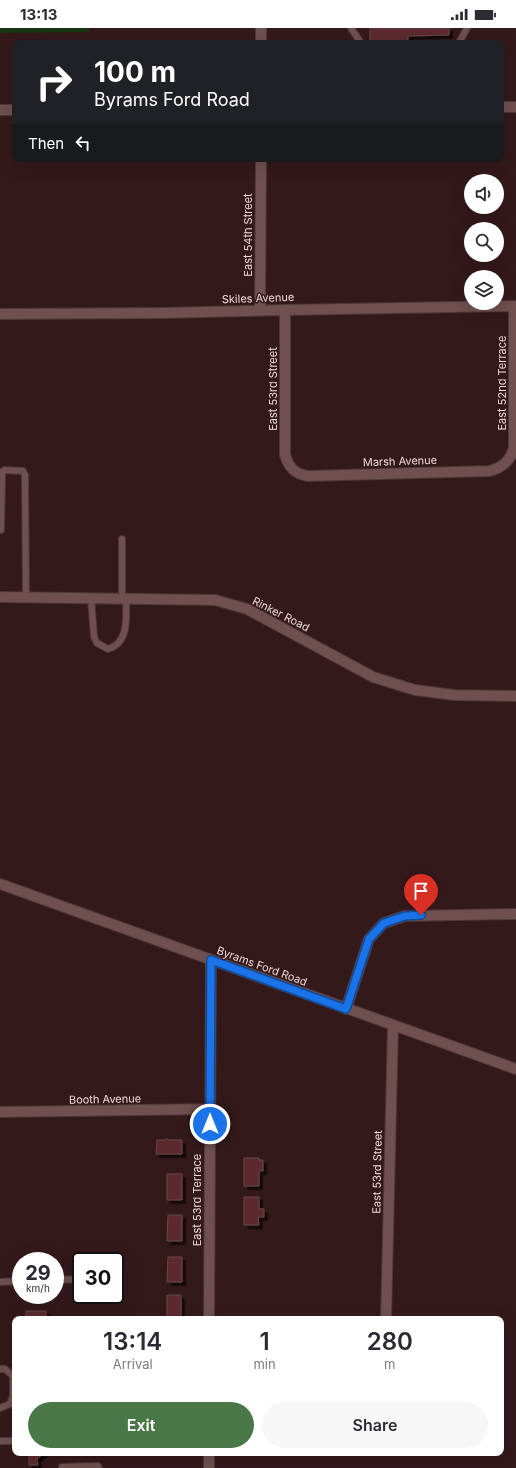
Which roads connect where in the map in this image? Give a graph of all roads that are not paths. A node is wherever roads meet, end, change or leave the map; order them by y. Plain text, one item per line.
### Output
1 (261, 28) edge
2 (351, 28) edge
3 (467, 28) edge
4 (261, 40) edge
5 (359, 40) edge
6 (461, 40) edge
7 (504, 107) edge
8 (516, 107) edge
9 (0, 110) edge
10 (12, 110) edge
11 (261, 162) edge
12 (515, 306) edge
13 (260, 310) junction
14 (285, 310) junction
15 (0, 314) edge
16 (509, 460) joint
17 (290, 467) joint
18 (1, 530) dead end
19 (122, 539) dead end
20 (0, 597) edge
21 (26, 597) junction
22 (91, 598) junction
23 (124, 598) junction
24 (516, 696) edge
25 (0, 884) edge
26 (516, 914) edge
27 (211, 960) junction
28 (346, 1009) junction
29 (393, 1025) junction
30 (516, 1069) edge
31 (210, 1109) junction
32 (0, 1112) edge
33 (12, 1281) edge
34 (0, 1282) edge
35 (209, 1316) edge
36 (386, 1316) edge
37 (0, 1369) edge
38 (12, 1375) edge
39 (12, 1399) edge
40 (0, 1408) edge
41 (0, 1441) edge
42 (12, 1441) edge
43 (209, 1456) edge
44 (62, 1468) edge
45 (99, 1468) edge
46 (209, 1468) edge

1 - 4 street
2 - 5 lane
3 - 6 lane
7 - 8 street
9 - 10 street
11 - 13 street, East 54th Street
12 - 14 street, Skiles Avenue
12 - 16 street, East 52nd Terrace
13 - 14 street, Skiles Avenue
13 - 15 street, Skiles Avenue
14 - 17 street, East 53rd Street
16 - 17 street, Marsh Avenue
18 - 21 lane
19 - 23 lane
20 - 21 street, Rinker Road
21 - 22 street, Rinker Road
22 - 23 street, Rinker Road
22 - 23 lane
23 - 24 street, Rinker Road
25 - 27 street, Byrams Ford Road
26 - 28 street
27 - 28 street, Byrams Ford Road
27 - 31 street, East 53rd Terrace
28 - 29 street, Byrams Ford Road
29 - 30 street, Byrams Ford Road
29 - 36 street, East 53rd Street
31 - 32 street, Booth Avenue
31 - 35 street, East 53rd Terrace
33 - 34 lane
37 - 38 lane
39 - 40 lane
41 - 42 lane
43 - 46 street
44 - 45 lane

